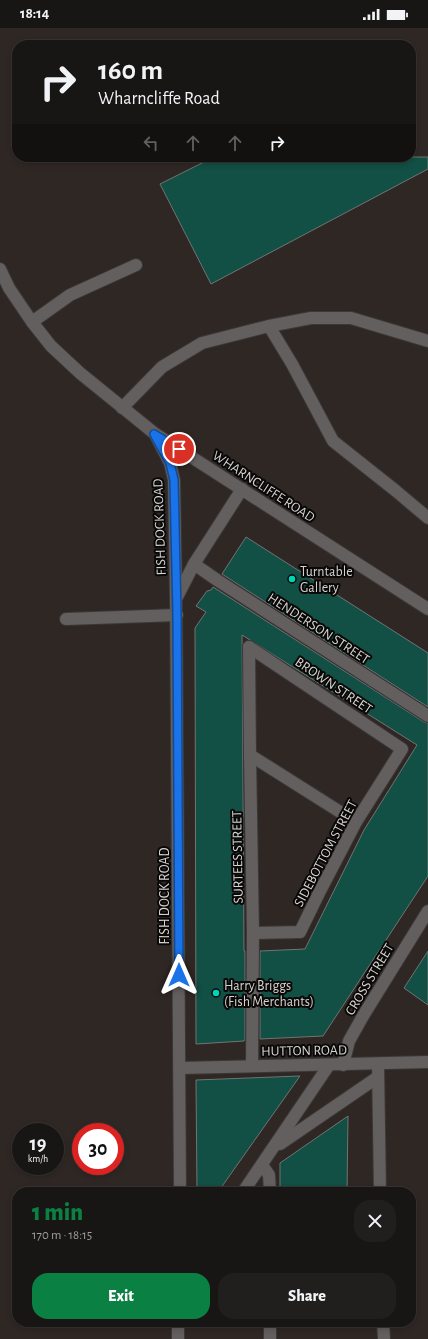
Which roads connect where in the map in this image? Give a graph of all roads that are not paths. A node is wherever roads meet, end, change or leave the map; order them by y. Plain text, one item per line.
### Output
1 (136, 264) dead end
2 (0, 269) edge
3 (32, 322) junction
4 (269, 326) junction
5 (428, 341) edge
6 (122, 408) junction
7 (154, 434) junction
8 (242, 489) junction
9 (428, 518) edge
10 (194, 564) junction
11 (176, 599) junction
12 (428, 609) edge
13 (177, 615) junction
14 (66, 619) dead end
15 (249, 647) joint
16 (428, 716) edge
17 (402, 749) joint
18 (250, 755) junction
19 (356, 822) junction
20 (428, 911) edge
21 (253, 933) junction
22 (428, 1062) edge
23 (378, 1064) junction
24 (329, 1065) junction
25 (344, 1065) junction
26 (252, 1066) junction
27 (180, 1068) junction
28 (378, 1077) junction
29 (273, 1148) junction
30 (262, 1165) junction
31 (180, 1187) edge
32 (247, 1187) edge
33 (270, 1187) edge
34 (380, 1187) edge
35 (178, 1327) edge
36 (270, 1327) edge
37 (384, 1327) edge
38 (178, 1339) edge
39 (270, 1339) edge
40 (384, 1339) edge

1 - 3 street
2 - 3 street, WHARNCLIFFE ROAD
3 - 6 street, WHARNCLIFFE ROAD
4 - 5 street
4 - 6 street
4 - 9 street
6 - 7 street, WHARNCLIFFE ROAD
7 - 8 street, WHARNCLIFFE ROAD
7 - 11 street, FISH DOCK ROAD
8 - 10 street, FISH DOCK ROAD
8 - 12 street, WHARNCLIFFE ROAD
10 - 11 street, FISH DOCK ROAD
10 - 16 street, HENDERSON STREET
11 - 13 street, FISH DOCK ROAD
13 - 14 street
13 - 27 street, FISH DOCK ROAD
15 - 17 street, BROWN STREET
15 - 18 street, SURTEES STREET
17 - 19 street, SIDEBOTTOM STREET
18 - 19 street
18 - 21 street, SURTEES STREET
19 - 21 street, SIDEBOTTOM STREET
20 - 25 street, CROSS STREET
21 - 26 street, SURTEES STREET
22 - 23 street, HUTTON ROAD
23 - 25 street, HUTTON ROAD
23 - 28 street
24 - 25 street, HUTTON ROAD
24 - 26 street, HUTTON ROAD
24 - 29 street
26 - 27 street, HUTTON ROAD
27 - 31 street, FISH DOCK ROAD
28 - 29 street
28 - 34 street
29 - 30 street
30 - 32 street
30 - 33 street
35 - 38 street
36 - 39 street
37 - 40 street

